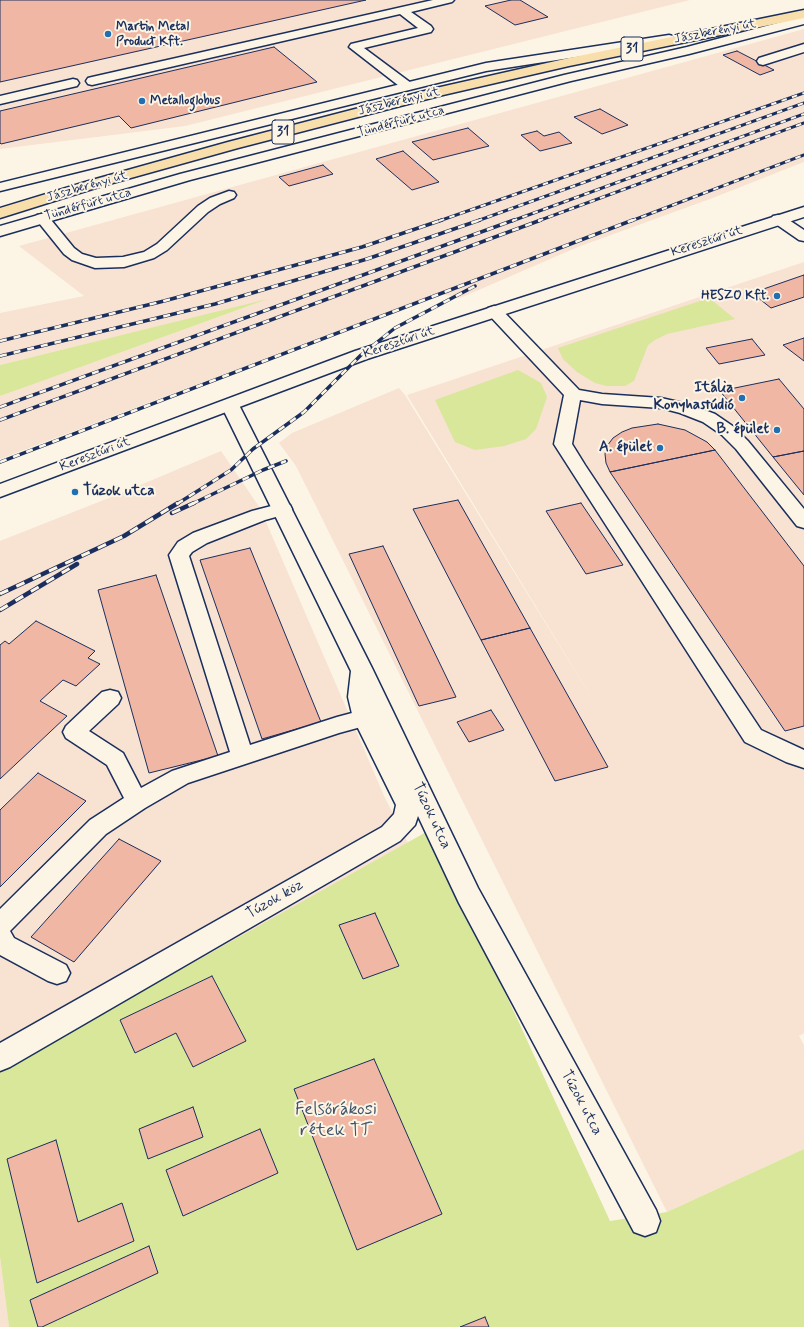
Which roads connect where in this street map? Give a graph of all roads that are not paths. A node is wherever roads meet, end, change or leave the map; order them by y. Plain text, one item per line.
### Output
1 (448, 0) edge
2 (434, 1) edge
3 (401, 10) junction
4 (804, 14) edge
5 (804, 20) edge
6 (696, 35) junction
7 (804, 48) edge
8 (762, 61) dead end
9 (92, 81) dead end
10 (73, 83) dead end
11 (407, 86) junction
12 (0, 100) edge
13 (4, 185) edge
14 (229, 195) dead end
15 (0, 212) edge
16 (804, 212) edge
17 (42, 218) junction
18 (778, 219) junction
19 (0, 231) edge
20 (804, 237) edge
21 (494, 311) junction
22 (573, 394) junction
23 (230, 405) junction
24 (0, 491) edge
25 (283, 509) junction
26 (804, 522) edge
27 (110, 698) dead end
28 (373, 716) junction
29 (242, 756) junction
30 (804, 759) edge
31 (136, 801) junction
32 (0, 925) edge
33 (0, 935) edge
34 (57, 973) dead end
35 (0, 1058) edge
36 (644, 1221) dead end

1 - 2 lane
2 - 3 lane
3 - 9 lane
3 - 11 lane
4 - 6 main road, Jászberényi út / 31
5 - 17 street, Tündérfürt utca
6 - 11 street
6 - 15 main road, Jászberényi út / 31
7 - 8 lane
10 - 12 lane
11 - 13 street
14 - 17 lane
16 - 18 street, Keresztúri út
17 - 19 street, Tündérfürt utca
18 - 20 lane
18 - 21 street, Keresztúri út
21 - 22 lane
21 - 23 street, Keresztúri út
22 - 26 lane
22 - 30 lane
23 - 24 street, Keresztúri út
23 - 25 street
25 - 28 street, Túzok köz
25 - 29 lane
27 - 31 lane
28 - 29 lane
28 - 35 street, Túzok köz
28 - 36 street, Túzok utca
29 - 31 lane
31 - 32 lane
33 - 34 lane

